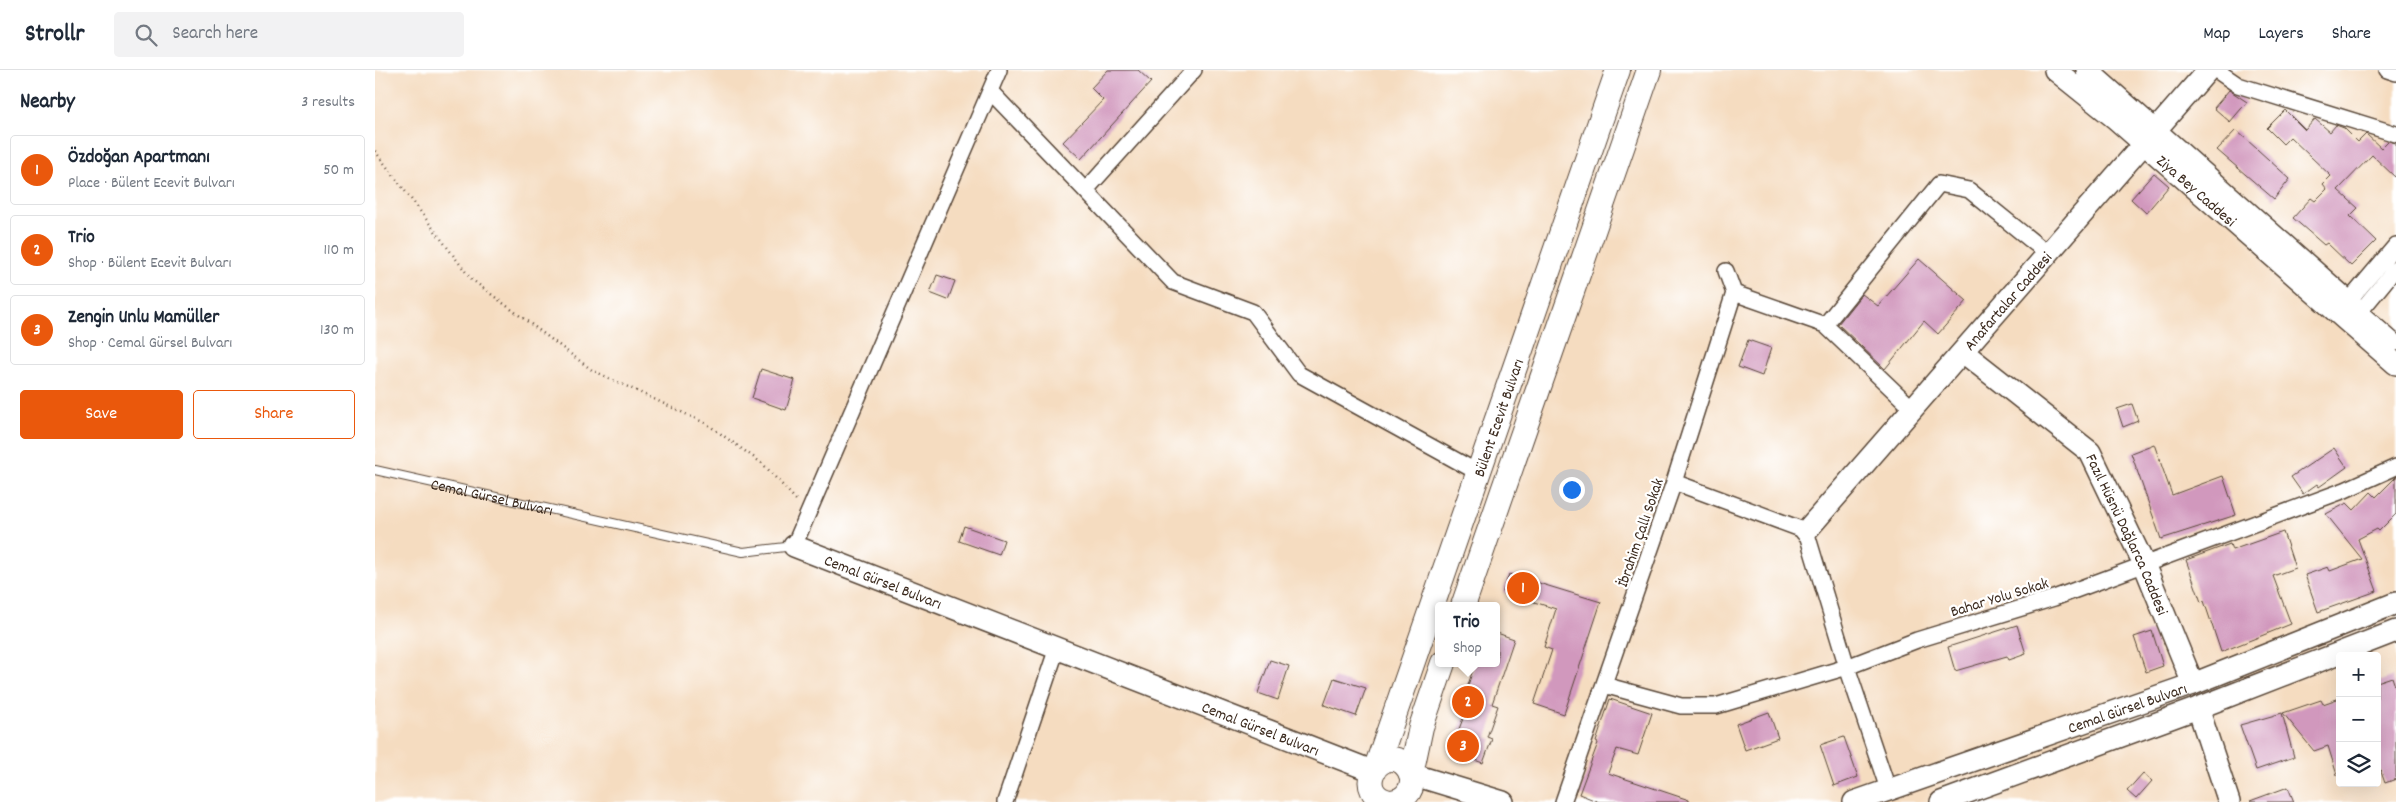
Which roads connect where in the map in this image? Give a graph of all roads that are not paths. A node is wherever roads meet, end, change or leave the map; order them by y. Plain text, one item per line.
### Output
1 (999, 70) edge
2 (1194, 70) edge
3 (1618, 70) edge
4 (1649, 70) edge
5 (2055, 70) edge
6 (2087, 70) edge
7 (2208, 70) edge
8 (2216, 70) edge
9 (2387, 70) edge
10 (2396, 73) edge
11 (990, 91) junction
12 (2396, 134) edge
13 (2149, 137) junction
14 (1086, 190) junction
15 (2396, 245) edge
16 (2048, 254) junction
17 (2396, 268) edge
18 (1726, 271) dead end
19 (1734, 293) junction
20 (2349, 312) junction
21 (1825, 325) junction
22 (2396, 343) edge
23 (1963, 352) junction
24 (2396, 364) edge
25 (1913, 409) junction
26 (2396, 467) edge
27 (375, 470) edge
28 (1479, 474) junction
29 (1674, 482) junction
30 (1806, 532) junction
31 (794, 546) junction
32 (2144, 564) junction
33 (1464, 602) edge
34 (2396, 603) edge
35 (2396, 631) edge
36 (1057, 648) junction
37 (1442, 667) edge
38 (1847, 667) junction
39 (2193, 684) junction
40 (1604, 685) junction
41 (2197, 708) junction
42 (1411, 774) junction
43 (1371, 781) edge
44 (1888, 789) junction
45 (1400, 801) edge
46 (1005, 802) edge
47 (1503, 802) edge
48 (1563, 802) edge
49 (1854, 802) edge
50 (1941, 802) edge
51 (2229, 802) edge

1 - 11 street
2 - 14 street
3 - 28 main road, Bülent Ecevit Bulvarı
4 - 33 main road
5 - 13 street, Ziya Bey Caddesi
6 - 13 street, Ziya Bey Caddesi
7 - 13 street, Anafartalar Caddesi
8 - 12 street
9 - 10 street
11 - 14 street
11 - 31 street
13 - 16 street, Anafartalar Caddesi
13 - 20 street, Ziya Bey Caddesi
14 - 28 street
15 - 20 street
16 - 21 street
16 - 23 street, Anafartalar Caddesi
17 - 20 street
18 - 19 street
19 - 21 street
19 - 29 street, İbrahim Çallı Sokak
20 - 22 street, Ziya Bey Caddesi
20 - 24 street, Ziya Bey Caddesi
21 - 25 street
23 - 25 street, Anafartalar Caddesi
23 - 32 street, Fazıl Hüsnü Dağlarca Caddesi
25 - 30 street, Anafartalar Caddesi
26 - 32 street, Bahar Yolu Sokak
27 - 31 lane, Cemal Gürsel Bulvarı
28 - 43 main road, Bülent Ecevit Bulvarı
29 - 30 street
29 - 40 street, İbrahim Çallı Sokak
30 - 38 street
31 - 36 street, Cemal Gürsel Bulvarı
32 - 38 street, Bahar Yolu Sokak
32 - 39 street, Fazıl Hüsnü Dağlarca Caddesi
34 - 39 street, Cemal Gürsel Bulvarı
35 - 41 street, Cemal Gürsel Bulvarı
36 - 43 street, Cemal Gürsel Bulvarı
36 - 46 street
37 - 42 main road
38 - 40 street, Bahar Yolu Sokak
38 - 44 street
39 - 44 street, Cemal Gürsel Bulvarı
40 - 48 street, İbrahim Çallı Sokak
41 - 50 street, Cemal Gürsel Bulvarı
41 - 51 street
42 - 43 main road
42 - 45 main road
42 - 47 street
43 - 45 main road
44 - 49 street, Cemal Gürsel Bulvarı

